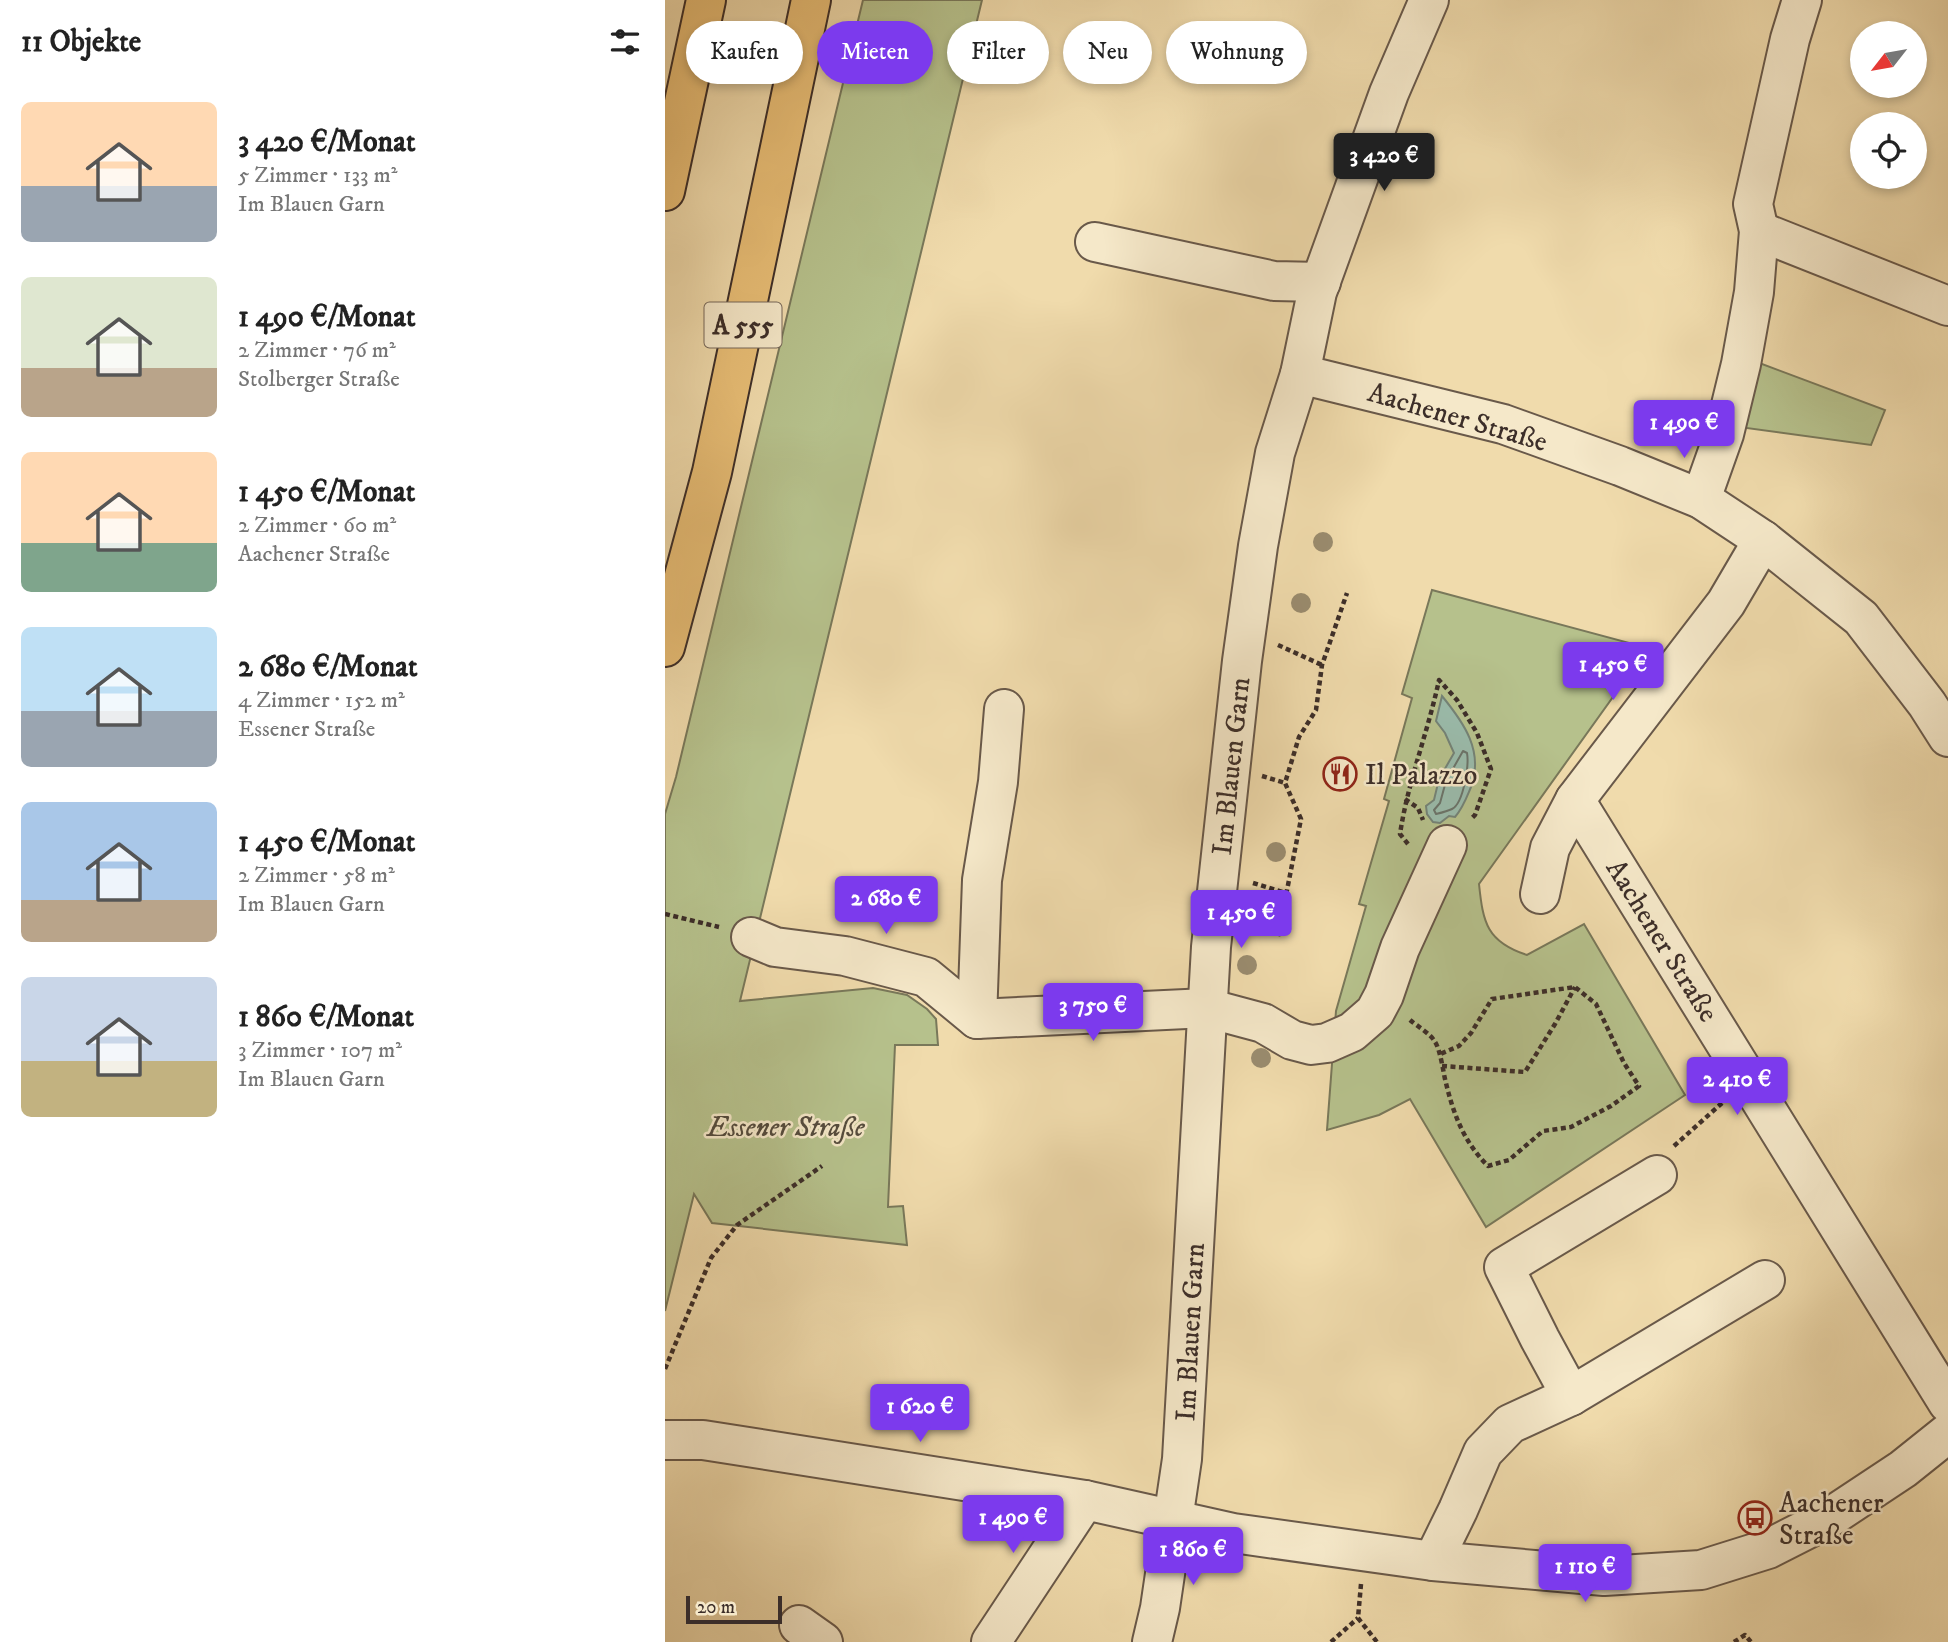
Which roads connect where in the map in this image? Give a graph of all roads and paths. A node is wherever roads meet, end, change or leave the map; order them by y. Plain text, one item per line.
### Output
1 (706, 0) edge
2 (811, 0) edge
3 (1429, 0) edge
4 (1802, 0) edge
5 (665, 191) edge
6 (1759, 231) junction
7 (1095, 242) dead end
8 (1321, 282) junction
9 (1948, 306) edge
10 (1300, 374) junction
11 (1701, 499) junction
12 (1763, 540) junction
13 (1347, 593) dead end
14 (1246, 631) junction
15 (665, 647) edge
16 (1322, 665) junction
17 (1004, 709) dead end
18 (1948, 737) edge
19 (1405, 799) junction
20 (1575, 800) junction
21 (1447, 845) junction
22 (1432, 880) junction
23 (1539, 894) dead end
24 (665, 914) edge
25 (737, 933) joint
26 (1278, 936) dead end
27 (1575, 987) junction
28 (1207, 1008) junction
29 (1375, 1012) junction
30 (977, 1019) junction
31 (1438, 1055) junction
32 (1442, 1066) junction
33 (1748, 1078) junction
34 (822, 1167) dead end
35 (1657, 1175) joint
36 (1765, 1280) dead end
37 (665, 1369) edge
38 (1571, 1396) junction
39 (1948, 1403) edge
40 (1948, 1433) edge
41 (665, 1440) edge
42 (1085, 1500) junction
43 (1172, 1520) junction
44 (1364, 1552) junction
45 (1433, 1561) junction
46 (1358, 1618) junction
47 (991, 1642) edge
48 (1152, 1642) edge
49 (1331, 1642) edge
50 (1377, 1642) edge
51 (1734, 1642) edge
52 (1751, 1642) edge

1 - 5 highway
2 - 15 highway, A 555
3 - 8 street, Im Blauen Garn
4 - 6 street
6 - 9 street
6 - 11 street
7 - 8 street
8 - 10 street, Im Blauen Garn
10 - 11 street, Aachener Straße
10 - 14 street, Im Blauen Garn
11 - 12 street, Aachener Straße
12 - 18 street, Aachener Straße
12 - 20 street
13 - 16 path
14 - 16 path
14 - 28 street, Im Blauen Garn
16 - 26 path
17 - 30 street
19 - 21 path
19 - 21 path
19 - 22 path
20 - 23 street
20 - 33 street, Aachener Straße
21 - 22 street
22 - 29 street
24 - 25 path
25 - 30 street
27 - 31 path
27 - 32 path
27 - 32 path
28 - 29 street
28 - 30 street
28 - 43 street, Im Blauen Garn
29 - 31 path
31 - 32 path
33 - 35 path
33 - 39 street, Aachener Straße
34 - 37 path
35 - 38 street
36 - 38 street
38 - 45 street
40 - 45 street
41 - 42 street
42 - 43 street
42 - 47 street
43 - 44 street
43 - 48 street, Im Blauen Garn
44 - 45 street
44 - 46 path
46 - 49 path
46 - 50 path
51 - 52 path

